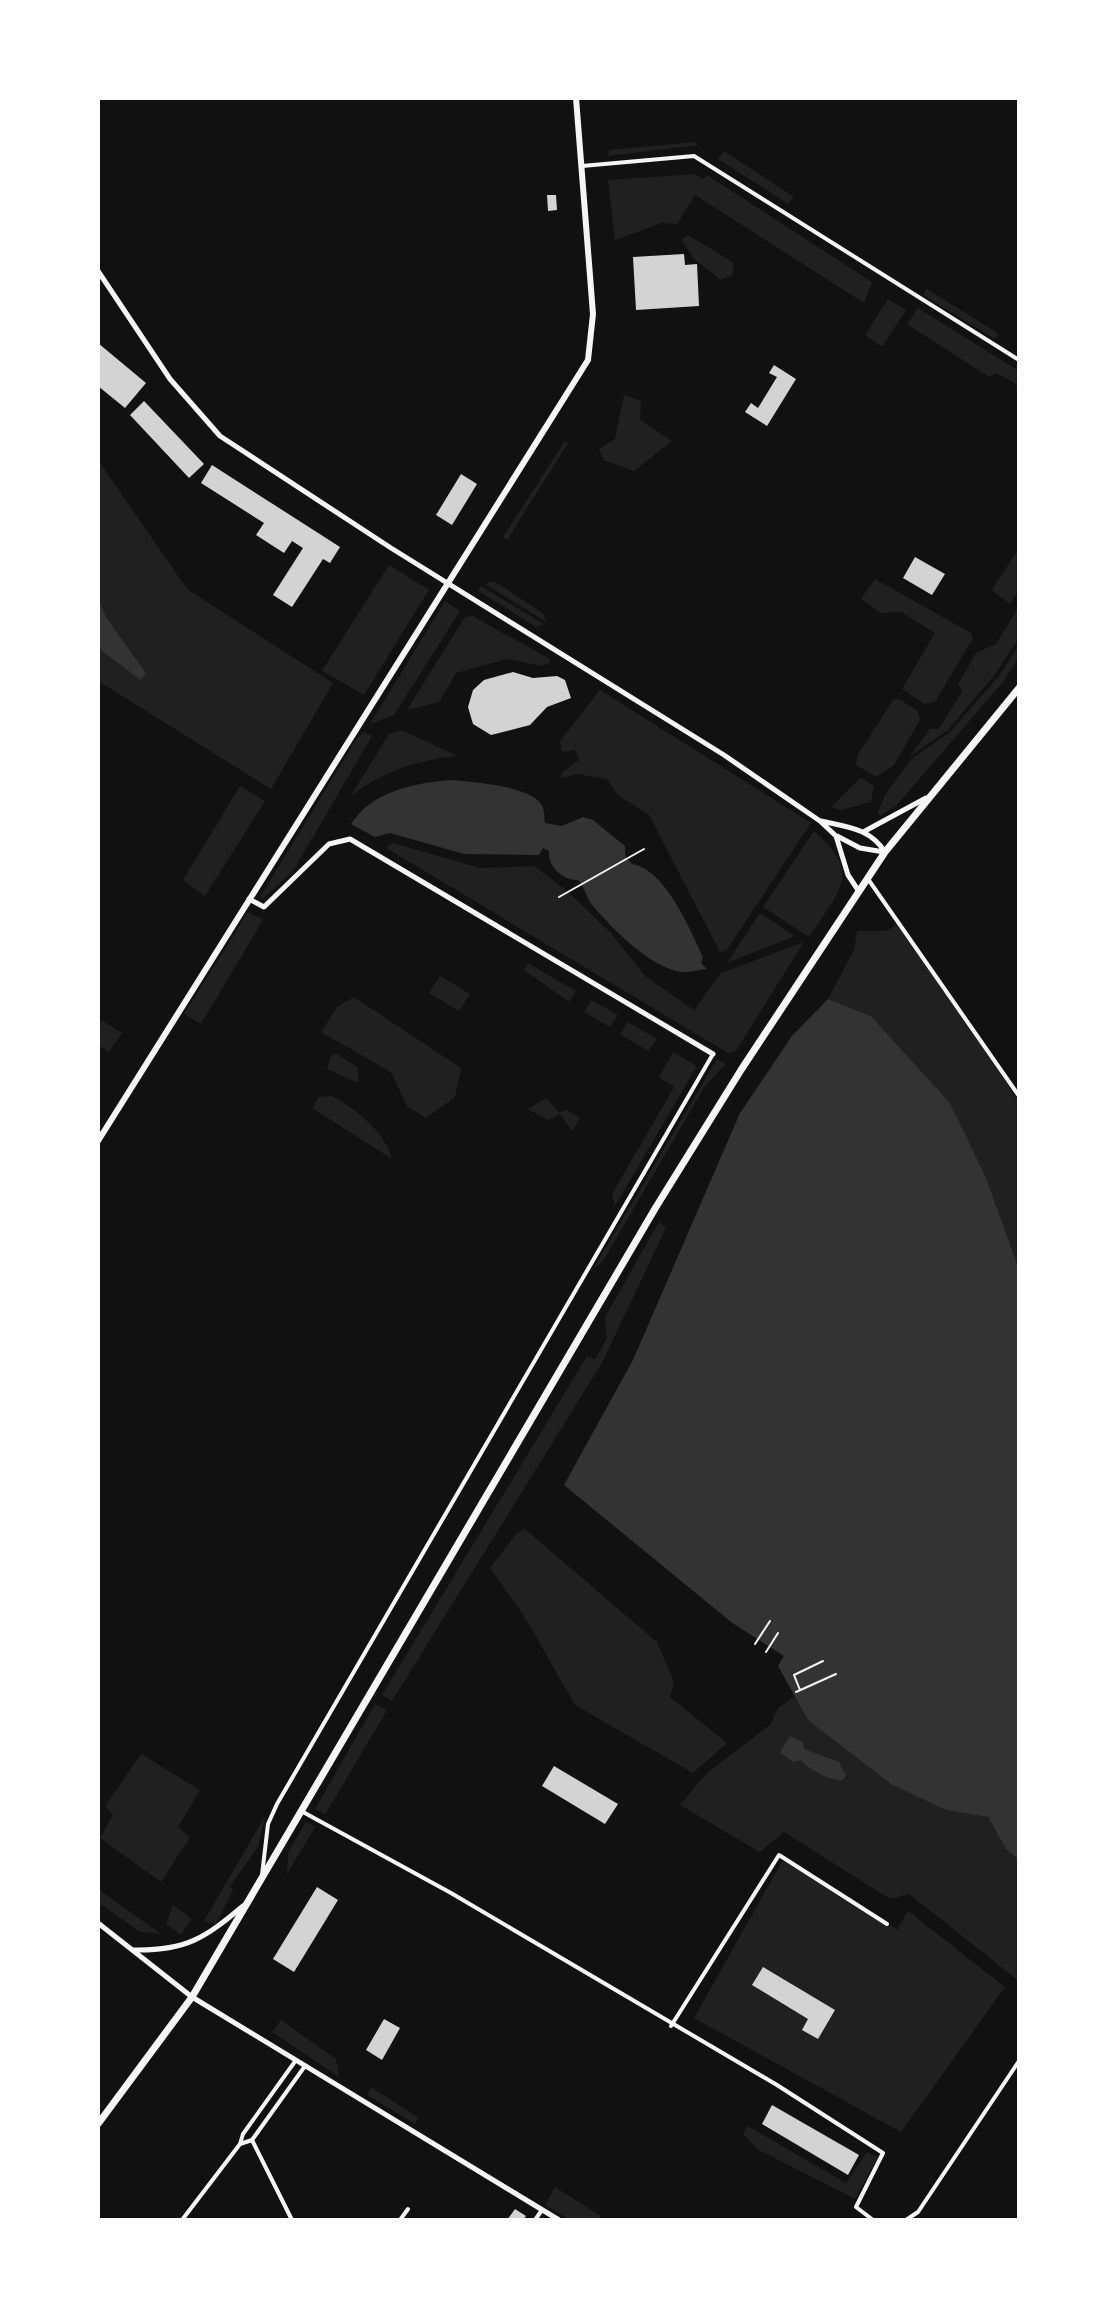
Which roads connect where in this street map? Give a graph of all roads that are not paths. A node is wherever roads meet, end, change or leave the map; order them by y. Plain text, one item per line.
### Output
1 (576, 98) edge
2 (582, 166) junction
3 (98, 271) edge
4 (1019, 360) edge
5 (448, 582) junction
6 (1019, 688) edge
7 (931, 796) junction
8 (820, 821) junction
9 (865, 831) junction
10 (836, 836) junction
11 (885, 852) junction
12 (867, 877) junction
13 (858, 890) junction
14 (249, 899) junction
15 (713, 1054) joint
16 (1019, 1096) edge
17 (98, 1141) edge
18 (303, 1812) junction
19 (261, 1881) junction
20 (249, 1902) junction
21 (98, 1923) edge
22 (887, 1924) dead end
23 (133, 1949) junction
24 (192, 1997) junction
25 (671, 2026) junction
26 (296, 2060) junction
27 (1019, 2061) edge
28 (305, 2066) junction
29 (98, 2124) edge
30 (252, 2140) junction
31 (240, 2144) junction
32 (408, 2209) dead end
33 (542, 2210) junction
34 (182, 2220) edge
35 (292, 2220) edge
36 (400, 2220) edge
37 (535, 2220) edge
38 (559, 2220) edge
39 (873, 2220) edge
40 (906, 2220) edge

1 - 2 main road
2 - 4 street
2 - 5 main road
3 - 5 street
5 - 8 street
5 - 14 main road
6 - 7 main road
7 - 9 street
7 - 11 main road
8 - 9 street
8 - 10 street
9 - 11 street
10 - 11 street
10 - 13 street
11 - 12 main road
12 - 13 main road
12 - 16 street
13 - 18 main road
14 - 15 street
14 - 17 main road
15 - 19 street
18 - 19 main road
18 - 25 street
19 - 20 main road
20 - 23 street
20 - 24 main road
21 - 23 street
22 - 25 street
23 - 24 street
24 - 26 street
24 - 29 main road
25 - 39 street
26 - 28 street
26 - 31 street
27 - 40 street
28 - 30 street
28 - 33 street
30 - 31 street
30 - 35 street
31 - 34 street
32 - 36 street
33 - 37 street
33 - 38 street

